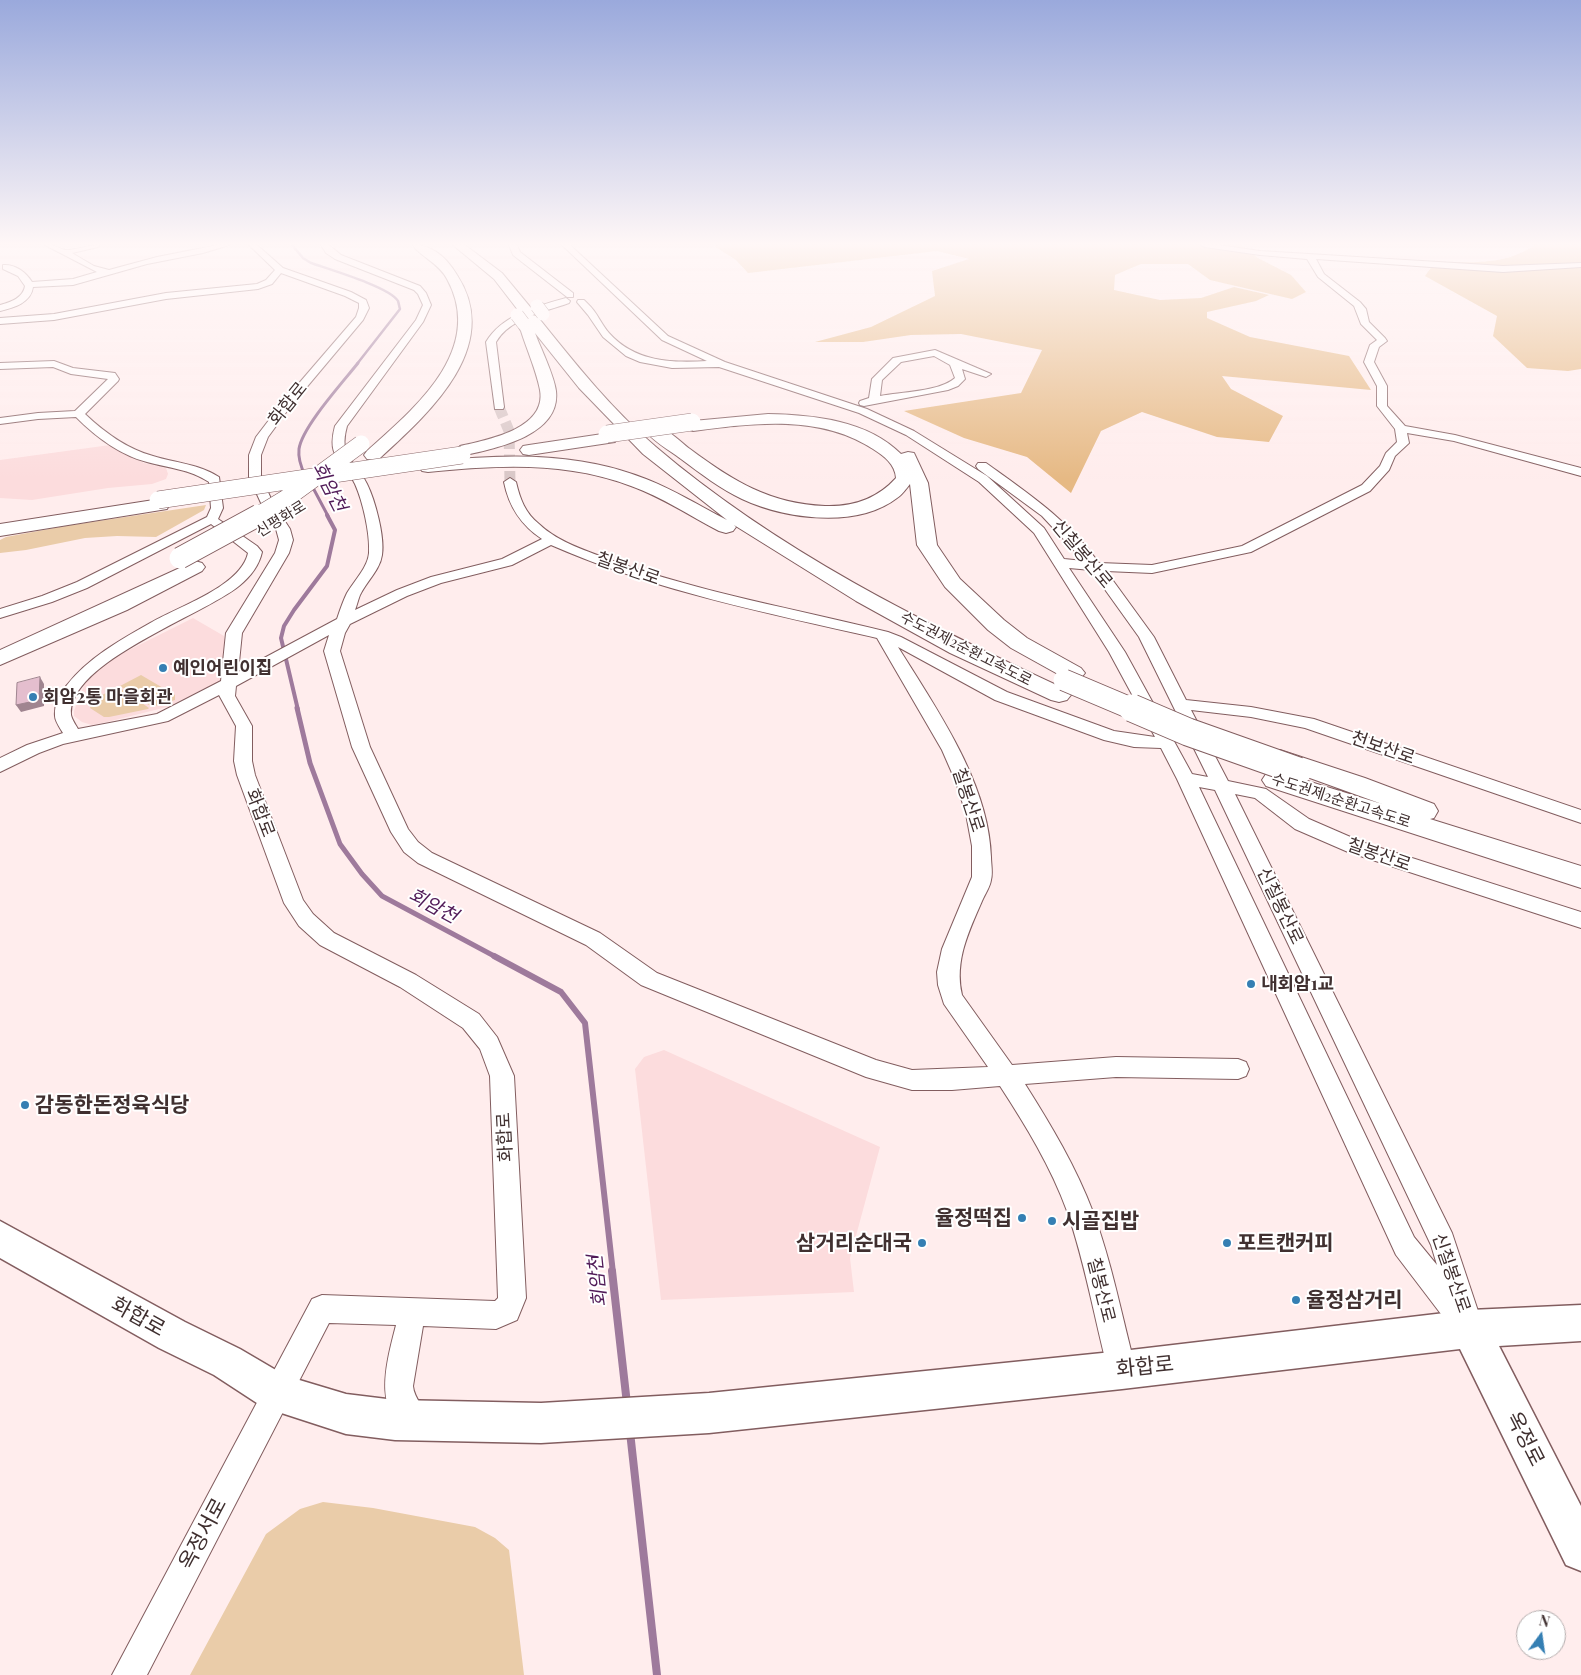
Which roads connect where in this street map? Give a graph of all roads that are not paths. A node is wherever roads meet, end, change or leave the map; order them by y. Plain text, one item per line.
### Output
1 (356, 323) edge
2 (418, 323) edge
3 (466, 323) edge
4 (512, 323) edge
5 (529, 323) edge
6 (536, 323) edge
7 (546, 323) edge
8 (599, 323) edge
9 (649, 323) edge
10 (667, 323) edge
11 (1366, 323) edge
12 (740, 359) junction
13 (955, 363) junction
14 (721, 364) junction
15 (0, 366) edge
16 (986, 374) dead end
17 (421, 388) dead end
18 (869, 401) junction
19 (499, 407) tunnel mouth
20 (622, 407) junction
21 (79, 414) junction
22 (0, 421) edge
23 (389, 421) dead end
24 (693, 424) junction
25 (1401, 429) junction
26 (462, 457) junction
27 (1581, 472) edge
28 (510, 482) tunnel mouth
29 (159, 503) junction
30 (212, 519) junction
31 (0, 522) edge
32 (0, 531) edge
33 (551, 540) junction
34 (187, 562) junction
35 (1059, 562) junction
36 (1096, 567) junction
37 (232, 584) junction
38 (256, 596) junction
39 (0, 614) edge
40 (344, 621) junction
41 (882, 635) junction
42 (0, 639) edge
43 (958, 648) junction
44 (0, 658) edge
45 (235, 679) junction
46 (1065, 683) junction
47 (1180, 704) junction
48 (73, 735) junction
49 (1166, 743) junction
50 (0, 766) edge
51 (1284, 770) junction
52 (1186, 779) junction
53 (1221, 785) junction
54 (1581, 817) edge
55 (1581, 858) edge
56 (1581, 877) edge
57 (1581, 920) edge
58 (1323, 995) joint
59 (1238, 1069) dead end
60 (1010, 1079) junction
61 (1050, 1148) joint
62 (0, 1238) edge
63 (1443, 1242) joint
64 (1405, 1246) joint
65 (413, 1312) junction
66 (1581, 1324) edge
67 (1470, 1329) junction
68 (1122, 1370) junction
69 (277, 1393) junction
70 (415, 1420) junction
71 (1581, 1550) edge
72 (129, 1675) edge

1 - 38 street, 화합로
2 - 40 street
3 - 34 highway, 신평화로, bridge
4 - 19 street
5 - 26 highway
6 - 43 highway, 수도권제2순환고속도로
7 - 20 highway, 수도권제2순환고속도로
8 - 14 street
9 - 14 street, 신칠봉산로
10 - 12 street, 신칠봉산로
11 - 25 street
12 - 14 street
12 - 18 street, 신칠봉산로
13 - 16 street
13 - 18 street
13 - 18 street
14 - 35 street, 신칠봉산로
15 - 21 street
17 - 23 highway
18 - 36 street, 신칠봉산로
20 - 24 highway
20 - 46 highway, 수도권제2순환고속도로
21 - 22 street
21 - 30 street
24 - 26 highway
24 - 46 highway
25 - 27 street
25 - 36 street
26 - 29 highway, bridge
26 - 29 highway, bridge
26 - 43 highway
28 - 33 street, 칠봉산로
29 - 31 highway
29 - 32 highway
30 - 37 street
30 - 39 street
33 - 40 street
33 - 41 street, 칠봉산로
34 - 42 highway, 신평화로
34 - 44 highway, 신평화로
35 - 36 street
35 - 49 street, 신칠봉산로
36 - 47 street, 신칠봉산로
37 - 38 street
37 - 48 street
38 - 45 street, 화합로
40 - 45 street
40 - 60 street
41 - 49 street
41 - 60 street, 칠봉산로
43 - 46 highway, 수도권제2순환고속도로
45 - 48 street
45 - 65 street, 화합로
46 - 51 highway, 수도권제2순환고속도로
47 - 53 street, 신칠봉산로
47 - 54 street, 천보산로
48 - 50 street
49 - 52 street, 신칠봉산로
51 - 55 highway, 수도권제2순환고속도로
51 - 56 highway, 수도권제2순환고속도로
52 - 53 street, 칠봉산로
52 - 64 street, 신칠봉산로
53 - 57 street, 칠봉산로
53 - 58 street, 신칠봉산로
58 - 63 street, 신칠봉산로
59 - 60 street
60 - 61 street, 칠봉산로
61 - 68 street, 칠봉산로
62 - 69 main road, 화합로
63 - 67 street, 신칠봉산로
64 - 67 street, 신칠봉산로
65 - 69 street, 화합로
65 - 70 street
66 - 67 main road, 화합로
67 - 68 main road, 화합로
67 - 71 main road, 옥정로
68 - 70 main road, 화합로
69 - 70 main road, 화합로
69 - 72 street, 옥정서로

